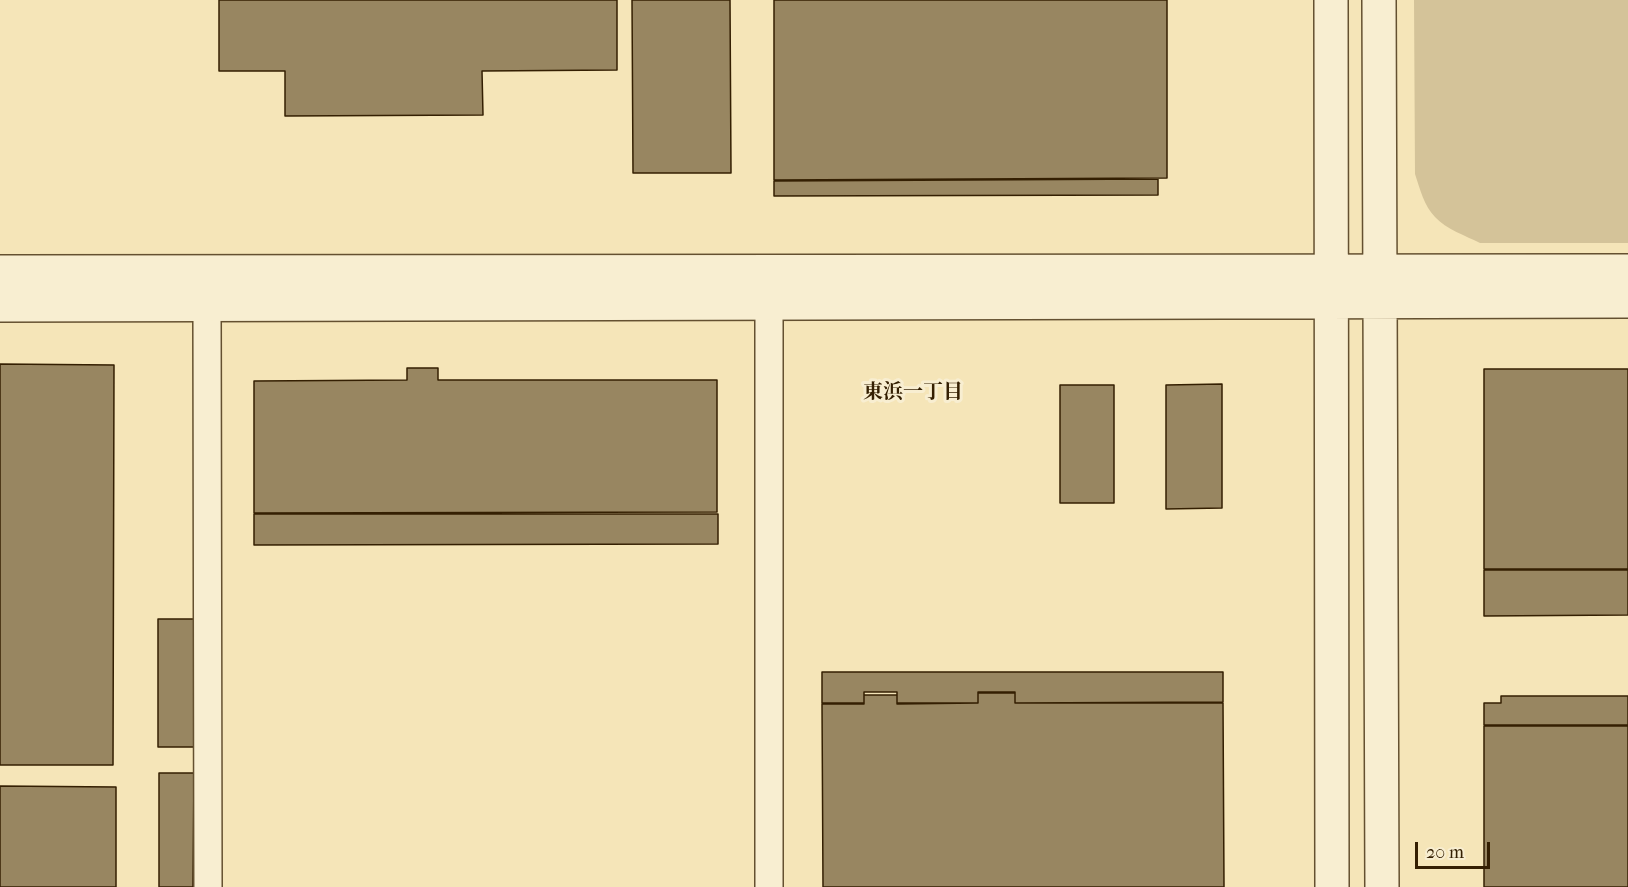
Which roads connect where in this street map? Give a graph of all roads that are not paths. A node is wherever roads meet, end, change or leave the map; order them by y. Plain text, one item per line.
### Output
1 (1331, 0) edge
2 (1379, 0) edge
3 (1628, 271) edge
4 (0, 272) edge
5 (206, 272) junction
6 (1332, 286) junction
7 (1380, 286) junction
8 (769, 287) junction
9 (1628, 301) edge
10 (207, 304) junction
11 (0, 305) edge
12 (208, 887) edge
13 (769, 887) edge
14 (1332, 887) edge
15 (1382, 887) edge

1 - 6 street
2 - 7 street
3 - 7 street
4 - 5 street
5 - 8 street
5 - 10 street
6 - 7 street
6 - 8 street
6 - 14 street
7 - 9 street
7 - 15 street
8 - 10 street
8 - 13 street
10 - 11 street
10 - 12 street

